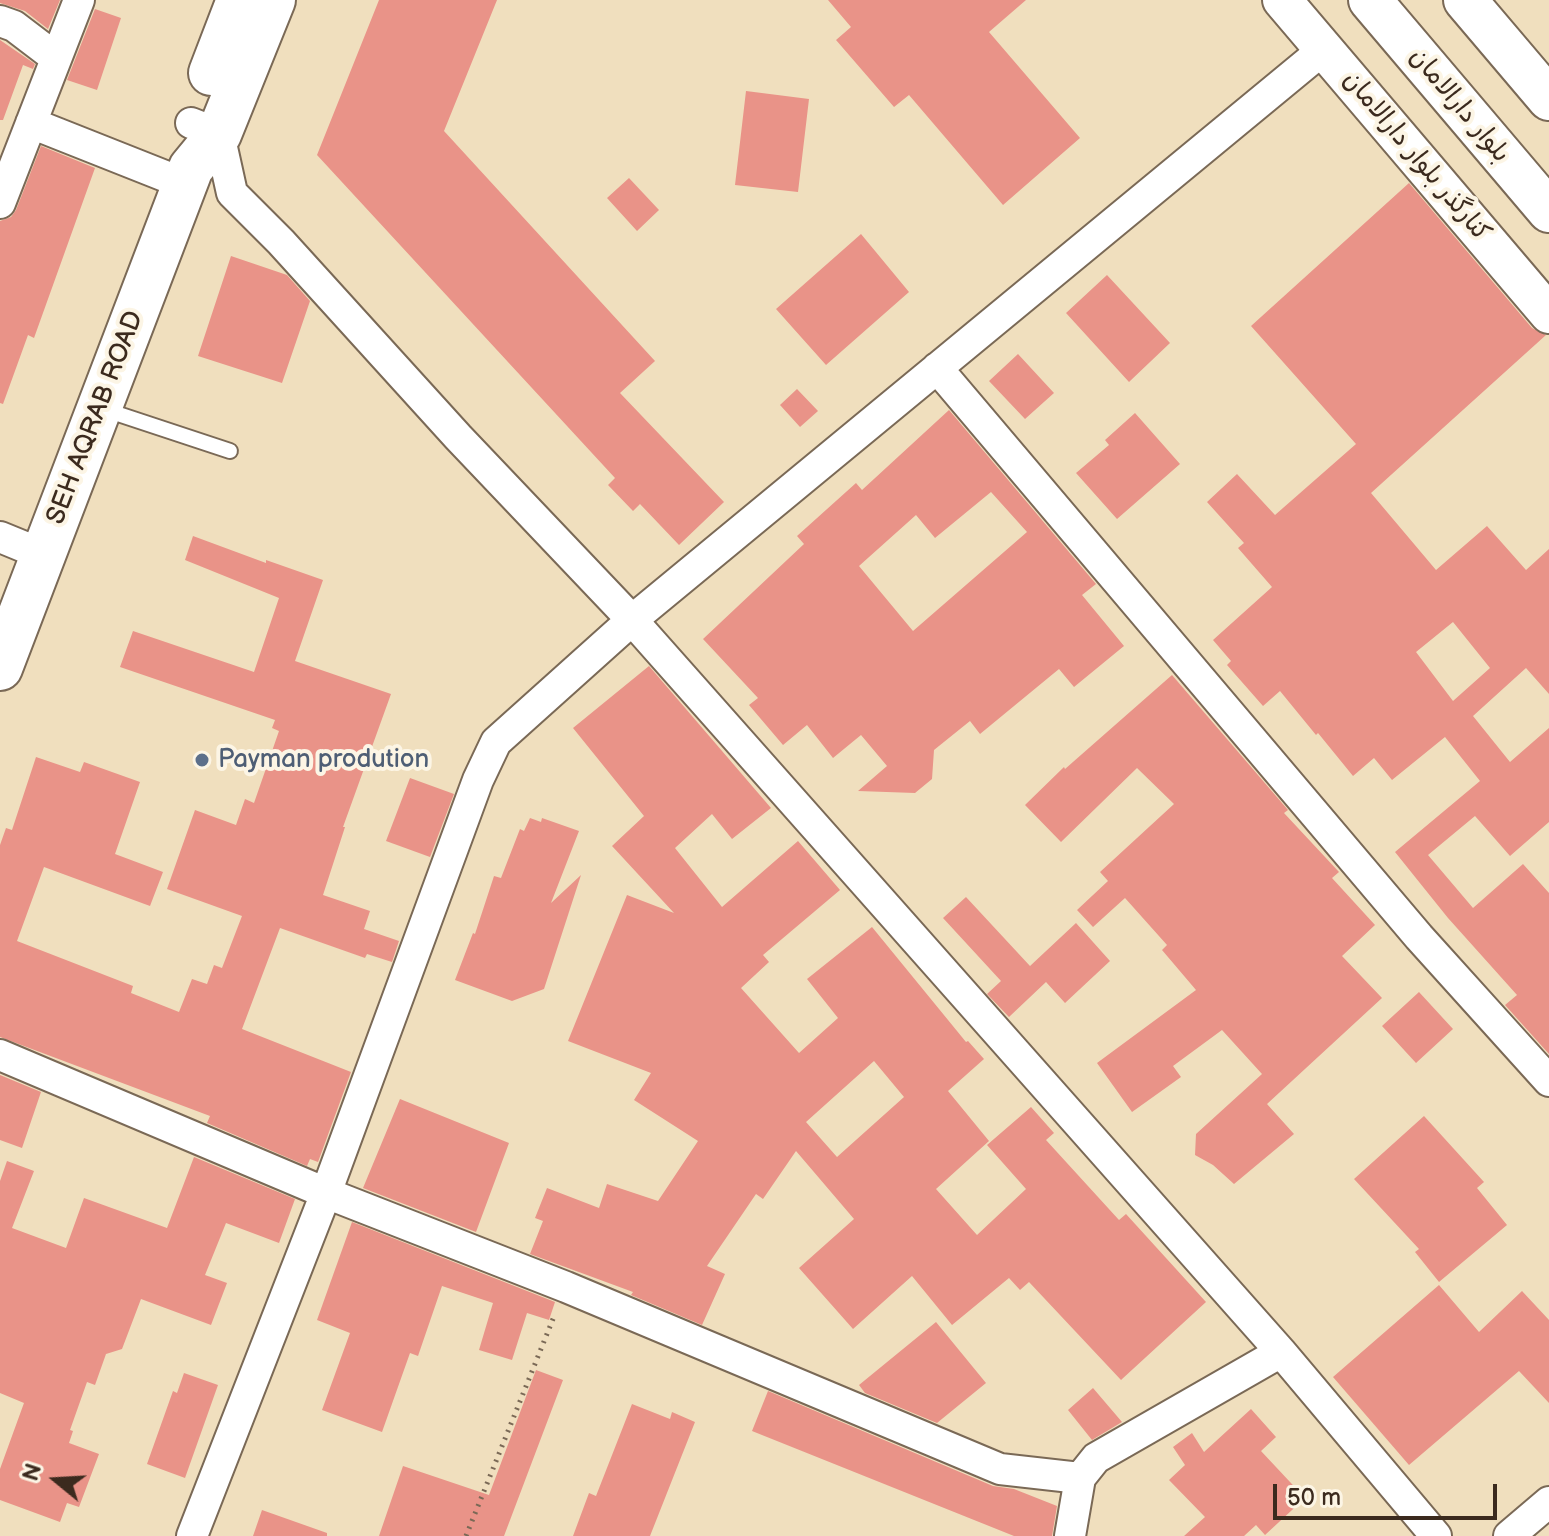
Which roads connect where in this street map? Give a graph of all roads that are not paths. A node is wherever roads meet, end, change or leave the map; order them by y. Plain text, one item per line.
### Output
1 (79, 0) edge
2 (239, 0) edge
3 (273, 0) edge
4 (1282, 0) edge
5 (1370, 0) edge
6 (1465, 0) edge
7 (0, 21) edge
8 (1324, 49) junction
9 (56, 58) junction
10 (1549, 99) edge
11 (31, 123) junction
12 (205, 128) junction
13 (188, 176) junction
14 (0, 203) edge
15 (1549, 211) edge
16 (1549, 314) edge
17 (937, 368) junction
18 (99, 407) junction
19 (230, 451) dead end
20 (0, 537) edge
21 (44, 555) junction
22 (632, 620) junction
23 (0, 668) edge
24 (0, 1055) edge
25 (1549, 1081) edge
26 (326, 1193) junction
27 (1281, 1352) junction
28 (1080, 1478) junction
29 (1549, 1502) edge
30 (192, 1536) edge
31 (1070, 1536) edge
32 (1436, 1536) edge
33 (1509, 1536) edge

1 - 9 street
2 - 12 highway, SEH AQRAB ROAD
3 - 12 highway
4 - 8 street, کنارگذر بلوار دارالامان
5 - 15 main road, بلوار دارالامان
6 - 10 main road
7 - 9 street
8 - 16 street, کنارگذر بلوار دارالامان
8 - 17 street
9 - 11 street
11 - 13 street
11 - 14 street
12 - 13 highway, SEH AQRAB ROAD
12 - 22 street
13 - 18 highway, SEH AQRAB ROAD
17 - 22 street
17 - 25 street
18 - 19 lane
18 - 21 highway, SEH AQRAB ROAD
20 - 21 street
21 - 23 highway, SEH AQRAB ROAD
22 - 26 street
22 - 27 street
24 - 26 street
26 - 28 street
26 - 30 street
27 - 28 street
27 - 32 street
28 - 31 street
29 - 33 street

